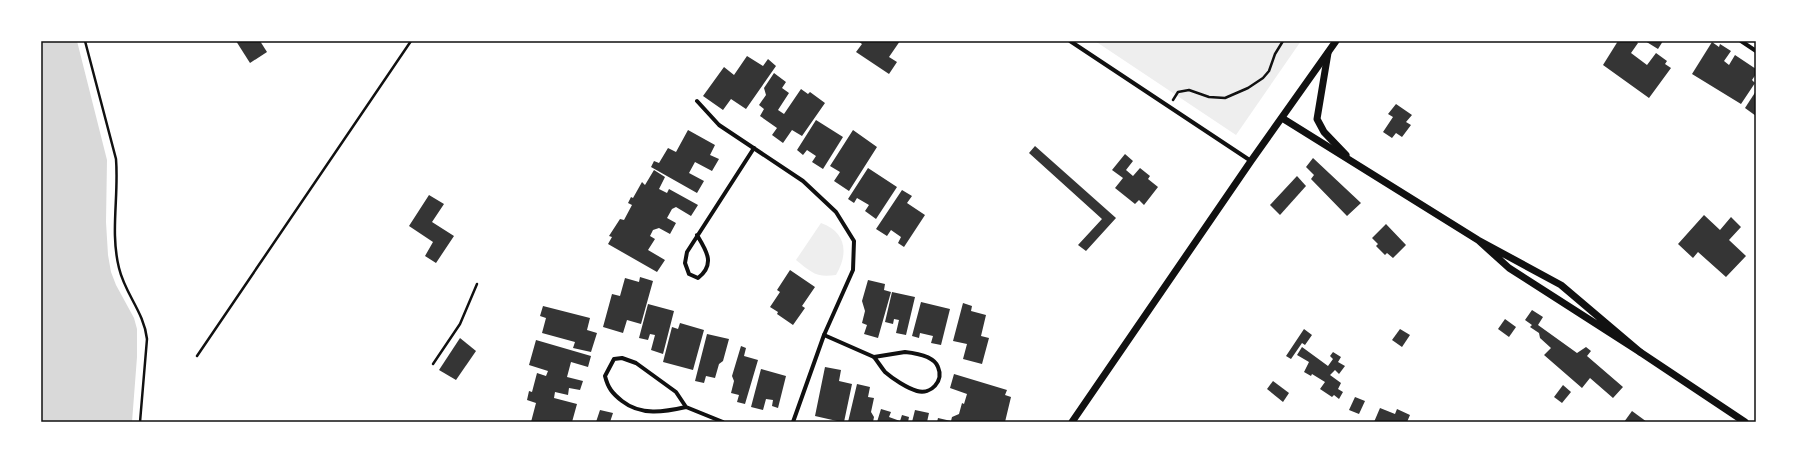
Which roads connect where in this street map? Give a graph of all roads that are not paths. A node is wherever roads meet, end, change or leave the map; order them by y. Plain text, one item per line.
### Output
1 (411, 41) edge
2 (1070, 41) edge
3 (1336, 41) edge
4 (1741, 41) edge
5 (1756, 51) edge
6 (1328, 53) junction
7 (697, 101) dead end
8 (1282, 118) junction
9 (754, 148) junction
10 (1251, 161) junction
11 (1355, 163) junction
12 (697, 235) junction
13 (1478, 240) junction
14 (477, 284) dead end
15 (824, 335) junction
16 (1640, 352) junction
17 (197, 356) dead end
18 (874, 357) junction
19 (433, 364) dead end
20 (686, 407) junction
21 (723, 422) edge
22 (793, 422) edge
23 (1072, 422) edge
24 (1745, 422) edge

1 - 17 lane
2 - 10 street
3 - 6 street
4 - 5 street
6 - 8 street
6 - 11 street
7 - 9 street
8 - 10 street
8 - 11 street
9 - 12 street
9 - 15 street
10 - 23 street
11 - 13 street
12 - 12 street
13 - 16 street
13 - 16 street
14 - 19 lane
15 - 18 street
15 - 22 street
16 - 24 street
18 - 18 street
20 - 20 street
20 - 21 street

